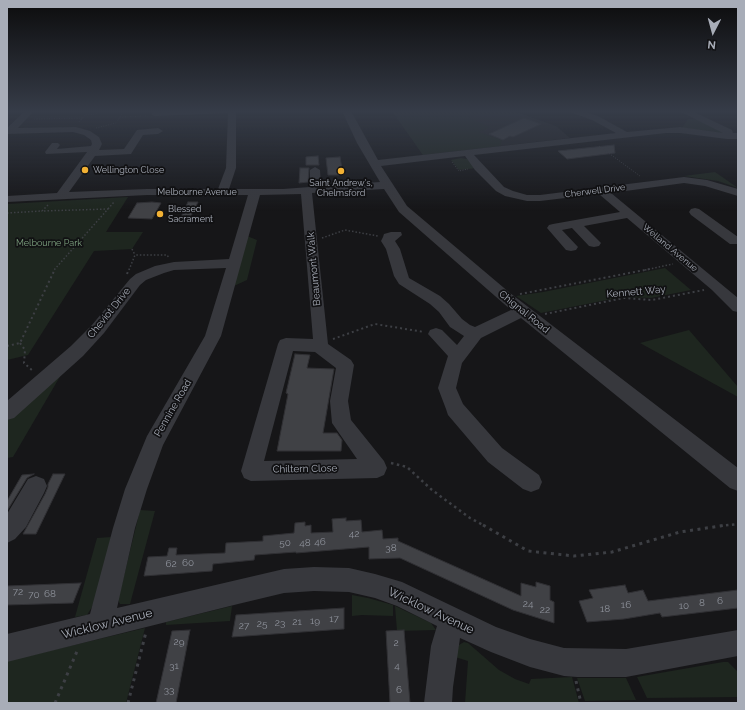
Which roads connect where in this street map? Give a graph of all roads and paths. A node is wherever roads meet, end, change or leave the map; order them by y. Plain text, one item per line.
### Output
1 (97, 144) edge
2 (133, 144) edge
3 (231, 144) edge
4 (363, 144) edge
5 (517, 144) edge
6 (549, 144) edge
7 (596, 144) edge
8 (55, 145) dead end
9 (521, 147) junction
10 (93, 151) junction
11 (467, 153) junction
12 (447, 156) junction
13 (374, 164) junction
14 (479, 168) junction
15 (315, 170) dead end
16 (650, 184) junction
17 (386, 185) junction
18 (311, 190) junction
19 (601, 190) junction
20 (222, 192) junction
21 (255, 192) junction
22 (738, 193) edge
23 (57, 196) junction
24 (7, 200) edge
25 (42, 211) junction
26 (695, 212) dead end
27 (7, 213) edge
28 (629, 214) junction
29 (574, 224) junction
30 (393, 236) joint
31 (311, 242) junction
32 (734, 242) edge
33 (594, 243) dead end
34 (571, 247) dead end
35 (132, 249) dead end
36 (135, 255) dead end
37 (686, 262) junction
38 (234, 263) junction
39 (717, 287) junction
40 (505, 297) junction
41 (738, 307) edge
42 (527, 314) junction
43 (436, 334) joint
44 (475, 334) junction
45 (20, 343) junction
46 (320, 344) junction
47 (7, 346) edge
48 (458, 356) junction
49 (45, 380) junction
50 (7, 412) edge
51 (371, 459) junction
52 (738, 481) edge
53 (531, 482) dead end
54 (36, 486) dead end
55 (738, 524) edge
56 (7, 531) edge
57 (150, 613) junction
58 (452, 619) junction
59 (93, 628) junction
60 (737, 646) edge
61 (7, 648) edge
62 (55, 703) edge
63 (128, 703) edge
64 (438, 703) edge

1 - 10 street
2 - 10 street
3 - 20 street
4 - 13 street, Chignal Road
5 - 9 street
6 - 9 street
7 - 16 path
8 - 10 street
9 - 11 street
10 - 23 street
11 - 12 street
11 - 14 street, Cherwell Drive
12 - 13 street
12 - 14 path
13 - 17 street, Chignal Road
14 - 19 street, Cherwell Drive
15 - 18 street, Beaumont Walk
16 - 19 street, Cherwell Drive
16 - 22 street, Cherwell Drive
17 - 18 street, Melbourne Avenue
17 - 40 street, Chignal Road
18 - 21 street, Melbourne Avenue
18 - 31 street, Beaumont Walk
19 - 28 street, Welland Avenue
20 - 21 street, Melbourne Avenue
20 - 23 street, Melbourne Avenue
21 - 38 street, Pennine Road
23 - 24 street, Melbourne Avenue
23 - 25 path
25 - 27 path
25 - 45 path
26 - 32 street
28 - 29 street
28 - 37 street, Welland Avenue
29 - 33 street
29 - 34 street
30 - 31 path
30 - 44 street
31 - 46 street, Beaumont Walk
35 - 36 path
37 - 39 street, Welland Avenue
37 - 40 path, Kennett Way
38 - 49 street, Cheviot Drive
38 - 59 street, Pennine Road
39 - 41 street, Welland Avenue
39 - 42 path, Kennett Way
40 - 42 street, Chignal Road
42 - 44 street
42 - 52 street, Chignal Road
43 - 46 path
43 - 48 street
44 - 48 street
45 - 47 path
45 - 49 path
46 - 51 street
46 - 51 street, Chiltern Close
48 - 53 street
49 - 50 street, Cheviot Drive
51 - 55 path
54 - 56 street
57 - 58 street, Wicklow Avenue
57 - 59 street, Wicklow Avenue
57 - 63 path
58 - 60 street, Wicklow Avenue
58 - 64 street
59 - 61 street, Wicklow Avenue
59 - 62 path

